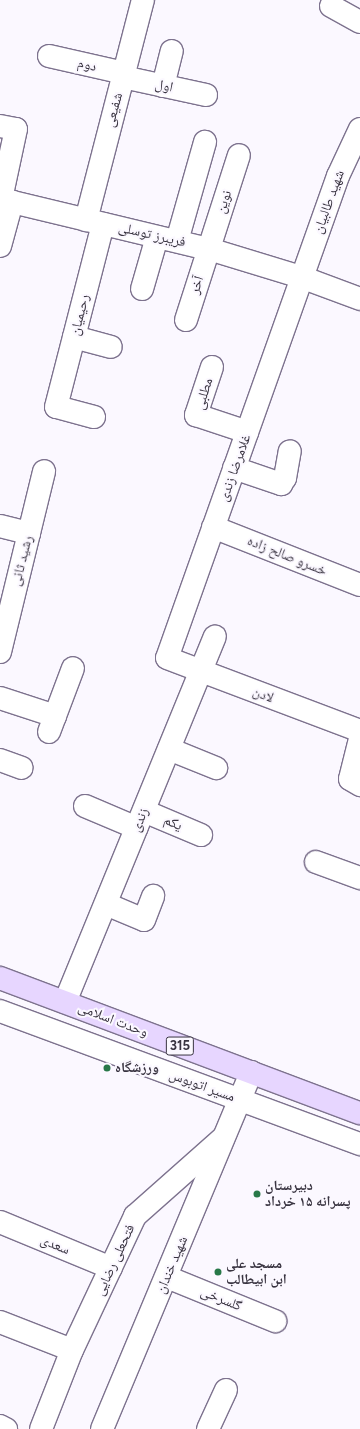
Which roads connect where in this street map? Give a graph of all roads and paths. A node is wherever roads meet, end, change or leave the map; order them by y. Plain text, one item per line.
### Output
1 (142, 0) edge
2 (331, 6) dead end
3 (360, 22) edge
4 (172, 51) dead end
5 (49, 56) dead end
6 (123, 75) junction
7 (163, 86) junction
8 (206, 95) dead end
9 (0, 126) edge
10 (360, 129) edge
11 (205, 142) dead end
12 (239, 155) dead end
13 (4, 200) edge
14 (95, 222) junction
15 (167, 239) junction
16 (0, 246) edge
17 (209, 249) junction
18 (302, 277) junction
19 (142, 289) dead end
20 (360, 299) edge
21 (186, 320) dead end
22 (74, 337) junction
23 (111, 347) dead end
24 (212, 367) dead end
25 (94, 417) dead end
26 (247, 432) junction
27 (290, 451) dead end
28 (234, 468) junction
29 (44, 471) dead end
30 (0, 526) edge
31 (213, 527) junction
32 (29, 533) junction
33 (360, 585) edge
34 (215, 637) dead end
35 (0, 652) edge
36 (166, 658) joint
37 (73, 668) dead end
38 (202, 671) junction
39 (0, 698) edge
40 (360, 731) edge
41 (360, 739) edge
42 (169, 749) junction
43 (0, 760) edge
44 (22, 768) dead end
45 (216, 768) dead end
46 (355, 782) edge
47 (85, 806) dead end
48 (141, 819) junction
49 (201, 835) dead end
50 (316, 862) dead end
51 (360, 878) edge
52 (153, 896) dead end
53 (106, 904) junction
54 (0, 978) edge
55 (65, 1002) junction
56 (0, 1011) edge
57 (251, 1072) junction
58 (240, 1100) junction
59 (359, 1110) edge
60 (227, 1134) junction
61 (360, 1144) edge
62 (0, 1222) edge
63 (111, 1268) junction
64 (167, 1277) junction
65 (275, 1321) dead end
66 (0, 1322) edge
67 (72, 1350) junction
68 (226, 1390) dead end
69 (0, 1426) edge
70 (6, 1429) edge
71 (40, 1429) edge
72 (102, 1429) edge
73 (208, 1429) edge

1 - 6 street, شفیعی
2 - 3 street
4 - 7 street
5 - 6 street, دوم
6 - 7 street, اول
6 - 14 street, شفیعی
7 - 8 street, اول
9 - 13 street
10 - 18 street, شهید طالبیان
11 - 15 street
12 - 17 street, نوین
13 - 14 street, فریبرز توسلی
13 - 16 street
14 - 15 street, فریبرز توسلی
14 - 22 street, رحیمیان
15 - 17 street, فریبرز توسلی
15 - 19 street
17 - 18 street, فریبرز توسلی
17 - 21 street, آخر
18 - 20 street, فریبرز توسلی
18 - 26 street, غلامرضا زندی
22 - 23 street
22 - 25 street, رحیمیان
24 - 26 street, مطلبی
26 - 28 street, غلامرضا زندی
27 - 28 street
28 - 31 street, غلامرضا زندی
29 - 32 street, رشید ثانی
30 - 32 street
31 - 33 street, خسرو صالح زاده
31 - 36 street, غلامرضا زندی
32 - 35 street, رشید ثانی
34 - 38 street, زندی
36 - 38 street, لادن
37 - 39 street
38 - 40 street, لادن
38 - 42 street, زندی
41 - 46 street
42 - 45 street
42 - 48 street, زندی
43 - 44 street
47 - 48 street, یکم
48 - 49 street, یکم
48 - 53 street, زندی
50 - 51 street
52 - 53 street
53 - 55 street, زندی
54 - 55 main road, وحدت اسلامی / 315
55 - 57 main road, وحدت اسلامی / 315
56 - 58 street, مسیر اتوبوس
57 - 58 street, شهید خندان
57 - 59 main road, وحدت اسلامی / 315
58 - 60 street, شهید خندان
58 - 61 street, مسیر اتوبوس
60 - 63 street, فتحعلی رضایی
60 - 64 street, شهید خندان
62 - 63 street, سعدی
63 - 67 street, فتحعلی رضایی
64 - 65 street, گلسرخی
64 - 72 street, شهید خندان
66 - 67 street
67 - 71 street, فتحعلی رضایی
68 - 73 street
69 - 70 street

